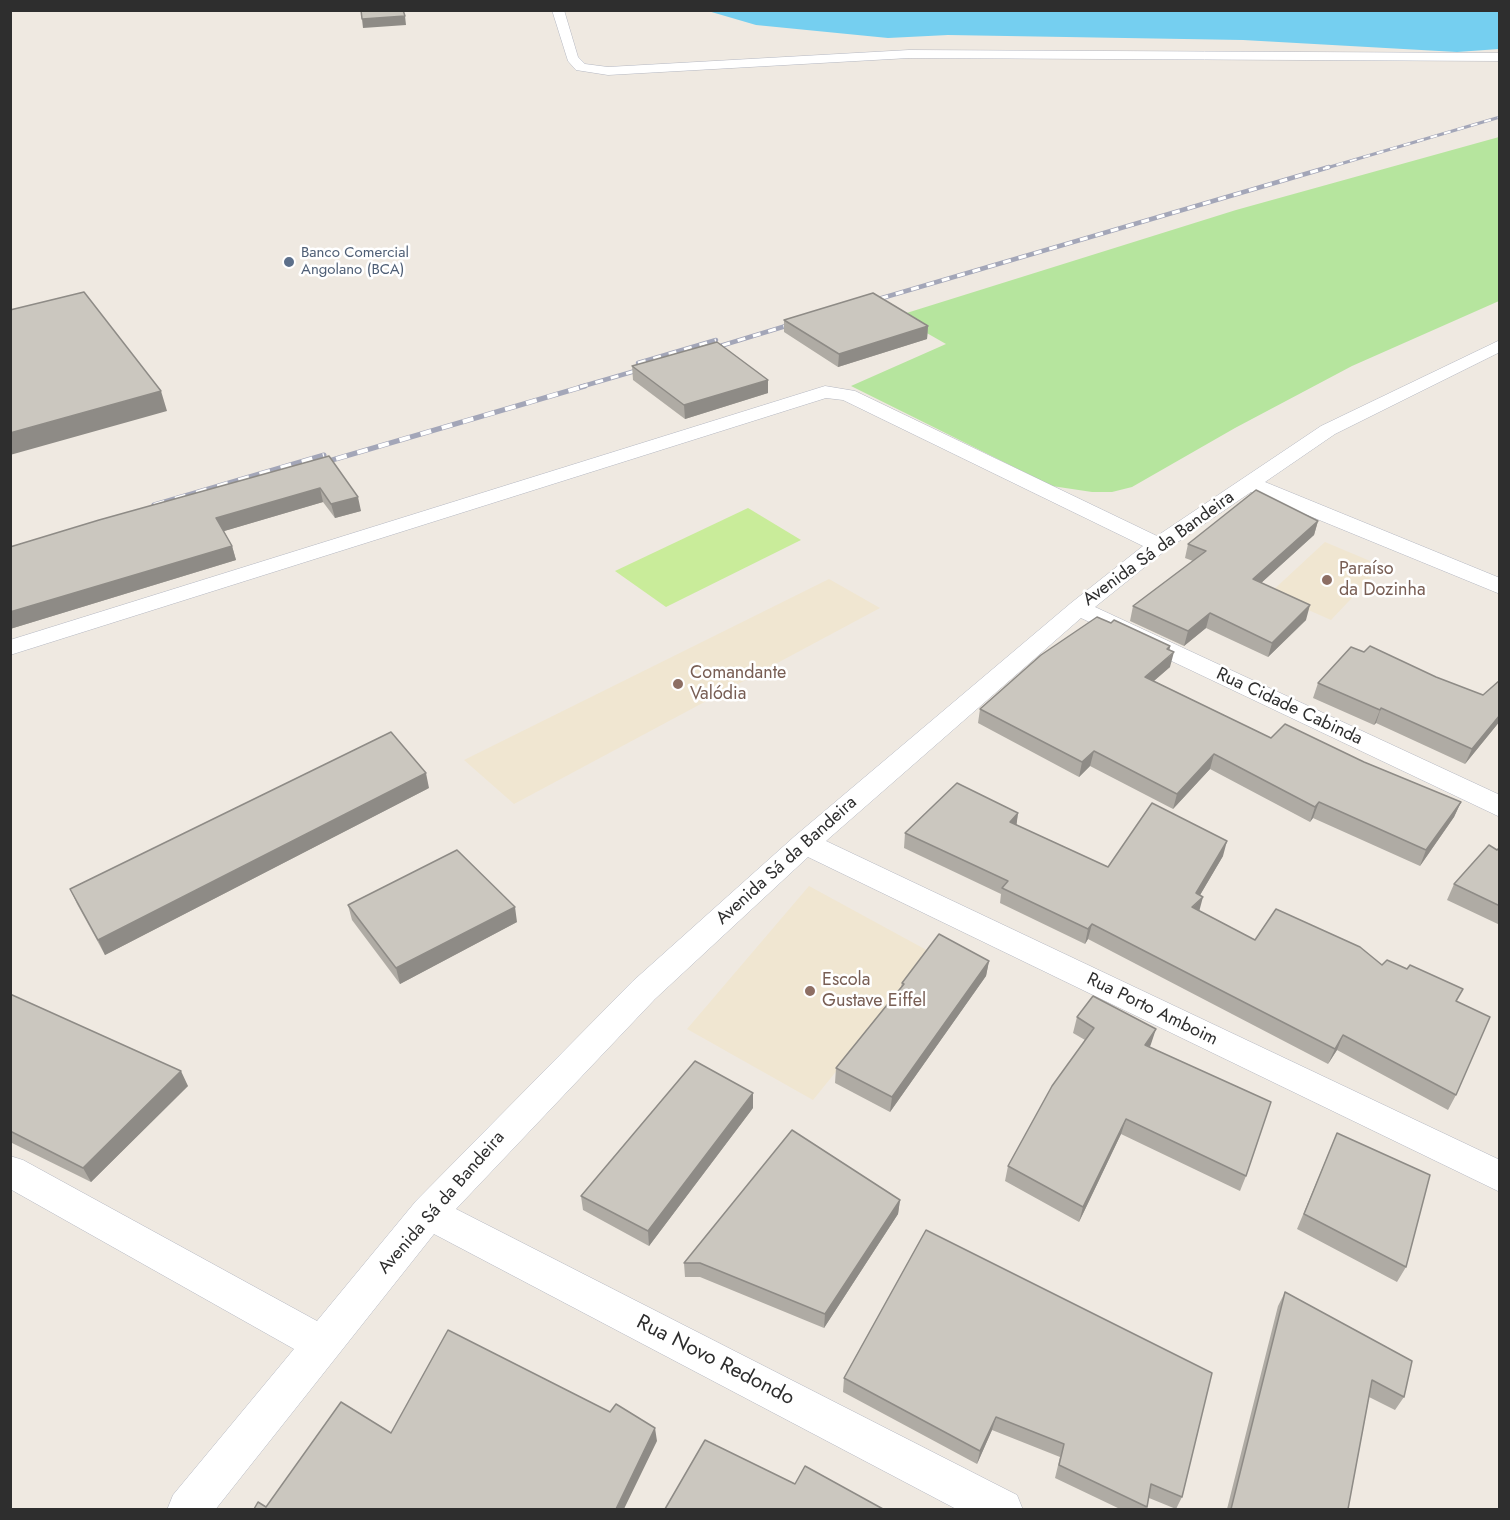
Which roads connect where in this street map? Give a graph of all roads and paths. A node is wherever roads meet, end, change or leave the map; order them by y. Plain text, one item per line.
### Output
1 (558, 10) edge
2 (1500, 57) edge
3 (1500, 345) edge
4 (1249, 483) junction
5 (1158, 545) junction
6 (1500, 587) edge
7 (1079, 608) junction
8 (10, 648) edge
9 (1500, 807) edge
10 (805, 843) junction
11 (10, 1171) edge
12 (1500, 1178) edge
13 (429, 1213) junction
14 (322, 1344) junction
15 (188, 1509) edge
16 (1002, 1509) edge

1 - 2 street
3 - 4 street, Avenida Sá da Bandeira
4 - 5 street, Avenida Sá da Bandeira
4 - 6 street
5 - 7 street, Avenida Sá da Bandeira
5 - 8 street
7 - 9 street, Rua Cidade Cabinda
7 - 10 street, Avenida Sá da Bandeira
10 - 12 street, Rua Porto Amboim
10 - 13 street, Avenida Sá da Bandeira
11 - 14 street
13 - 14 street, Avenida Sá da Bandeira
13 - 16 street, Rua Novo Redondo
14 - 15 street, Avenida Sá da Bandeira

